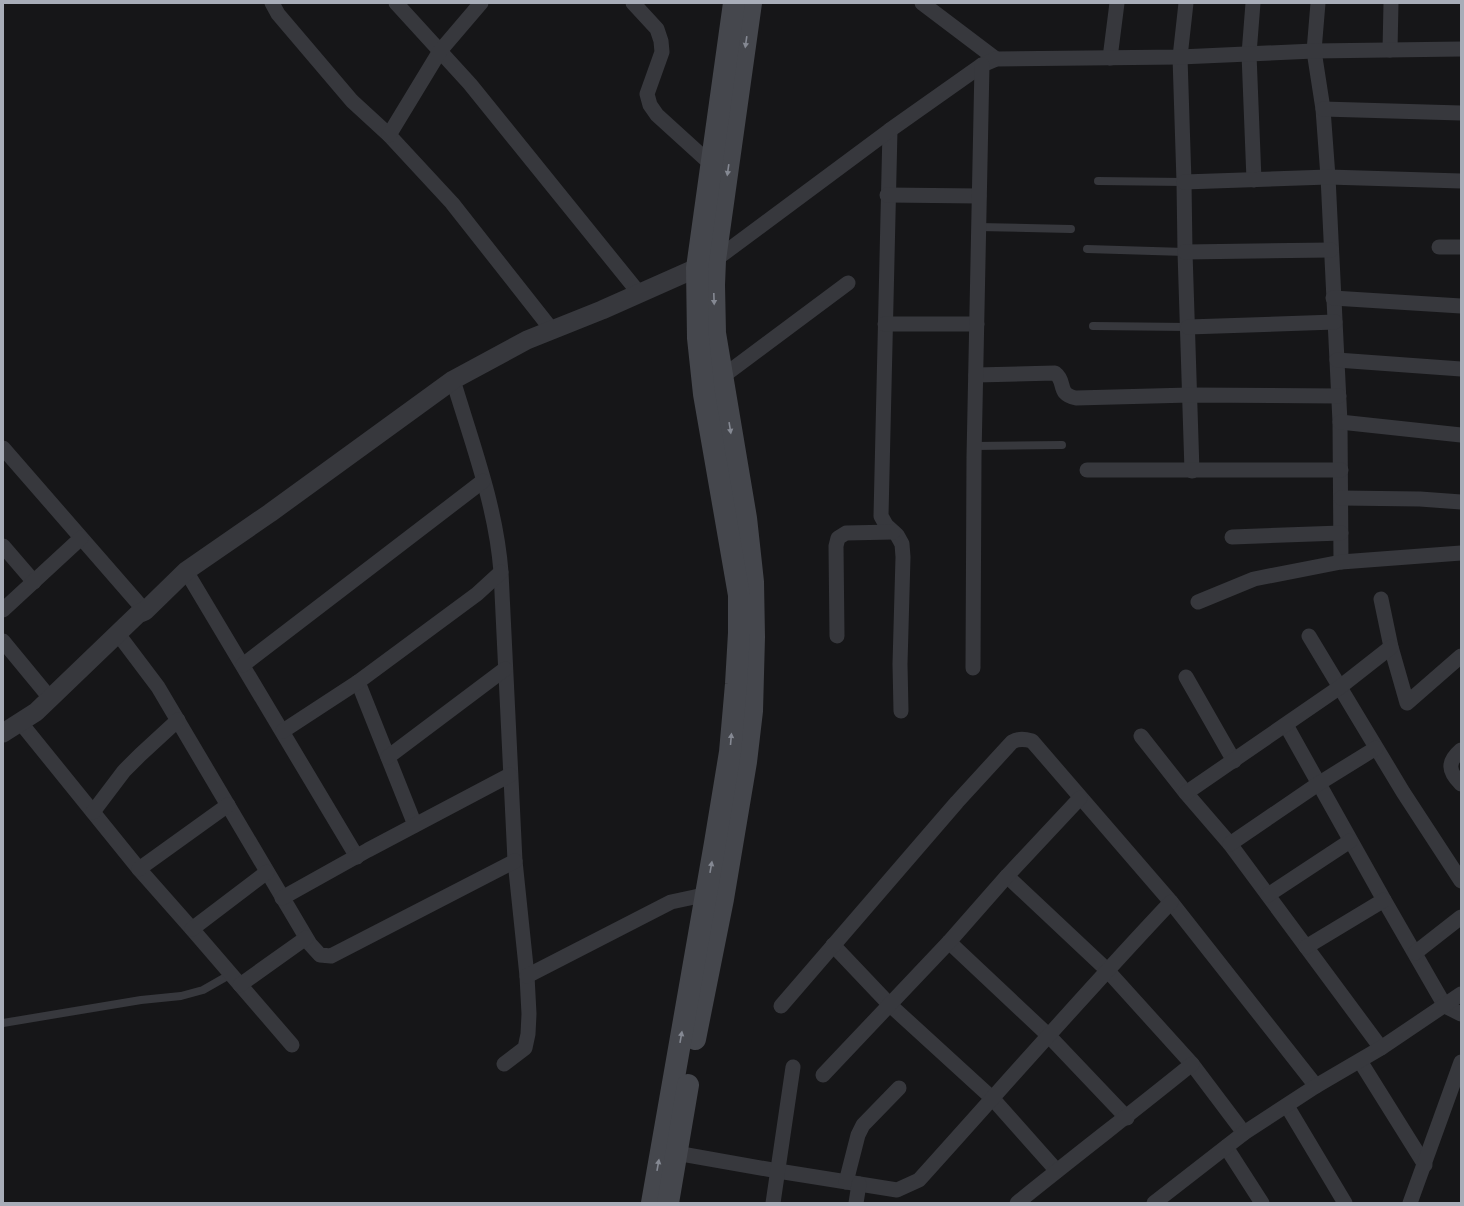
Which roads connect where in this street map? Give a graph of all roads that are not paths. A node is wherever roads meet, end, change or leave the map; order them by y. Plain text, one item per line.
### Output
1 (272, 3) edge
2 (396, 3) edge
3 (481, 3) edge
4 (633, 3) edge
5 (734, 3) edge
6 (751, 3) edge
7 (922, 3) edge
8 (1117, 3) edge
9 (1186, 3) edge
10 (1253, 3) edge
11 (1318, 3) edge
12 (1390, 3) edge
13 (1461, 49) edge
14 (1390, 50) junction
15 (440, 51) junction
16 (1314, 51) junction
17 (1249, 54) junction
18 (1180, 57) junction
19 (1110, 58) junction
20 (996, 59) junction
21 (982, 65) junction
22 (1323, 109) junction
23 (1461, 113) edge
24 (890, 130) junction
25 (389, 135) junction
26 (712, 165) junction
27 (1328, 177) junction
28 (1254, 180) junction
29 (1098, 181) dead end
30 (1461, 181) edge
31 (1184, 182) junction
32 (888, 195) junction
33 (979, 196) junction
34 (978, 227) junction
35 (1071, 229) dead end
36 (1461, 247) edge
37 (1439, 248) dead end
38 (1087, 249) dead end
39 (1331, 250) junction
40 (1185, 252) junction
41 (706, 264) junction
42 (848, 283) dead end
43 (639, 293) junction
44 (1333, 298) junction
45 (1461, 306) edge
46 (1335, 322) junction
47 (885, 324) junction
48 (976, 324) junction
49 (1093, 326) dead end
50 (1188, 327) junction
51 (552, 330) junction
52 (1337, 360) junction
53 (1461, 369) edge
54 (976, 375) junction
55 (722, 377) junction
56 (453, 380) junction
57 (1190, 395) junction
58 (1339, 396) junction
59 (1340, 422) junction
60 (1461, 435) edge
61 (1062, 445) dead end
62 (974, 446) junction
63 (3, 448) edge
64 (1087, 470) dead end
65 (1341, 470) junction
66 (1192, 471) junction
67 (483, 481) junction
68 (1341, 498) junction
69 (1461, 502) edge
70 (893, 532) junction
71 (1341, 533) junction
72 (1232, 537) dead end
73 (81, 538) junction
74 (3, 546) edge
75 (1461, 553) edge
76 (1341, 562) junction
77 (186, 571) junction
78 (501, 572) junction
79 (34, 582) junction
80 (1381, 599) dead end
81 (1198, 602) dead end
82 (3, 610) edge
83 (145, 611) junction
84 (118, 634) junction
85 (837, 636) dead end
86 (1309, 636) dead end
87 (3, 640) edge
88 (1391, 647) junction
89 (1461, 656) edge
90 (243, 665) junction
91 (973, 668) dead end
92 (505, 669) junction
93 (1186, 677) dead end
94 (358, 682) junction
95 (1340, 687) junction
96 (50, 698) junction
97 (901, 711) dead end
98 (178, 720) junction
99 (20, 722) junction
100 (1286, 725) junction
101 (282, 731) junction
102 (3, 733) edge
103 (1141, 736) dead end
104 (1376, 748) junction
105 (1461, 750) edge
106 (388, 757) junction
107 (1234, 761) junction
108 (510, 775) junction
109 (1318, 784) junction
110 (1461, 784) edge
111 (1186, 793) junction
112 (1080, 798) junction
113 (228, 805) junction
114 (93, 812) junction
115 (415, 825) junction
116 (1350, 840) junction
117 (1230, 844) junction
118 (357, 857) junction
119 (514, 861) junction
120 (139, 869) junction
121 (267, 872) junction
122 (1007, 876) junction
123 (1461, 881) edge
124 (715, 893) junction
125 (1268, 895) junction
126 (282, 898) junction
127 (1384, 900) junction
128 (1171, 902) junction
129 (1461, 917) edge
130 (192, 929) junction
131 (306, 938) junction
132 (948, 942) junction
133 (833, 945) junction
134 (1306, 947) junction
135 (1415, 953) junction
136 (1107, 970) junction
137 (527, 976) junction
138 (236, 980) junction
139 (1461, 994) edge
140 (889, 1004) junction
141 (781, 1006) dead end
142 (1446, 1006) junction
143 (1461, 1014) edge
144 (3, 1023) edge
145 (1049, 1036) junction
146 (292, 1045) dead end
147 (1381, 1048) junction
148 (1360, 1062) junction
149 (1461, 1062) edge
150 (504, 1064) dead end
151 (1192, 1064) junction
152 (793, 1067) dead end
153 (823, 1075) dead end
154 (1316, 1086) junction
155 (899, 1088) dead end
156 (992, 1099) junction
157 (1287, 1106) junction
158 (1127, 1118) junction
159 (1244, 1133) junction
160 (1226, 1147) junction
161 (676, 1152) junction
162 (1425, 1165) junction
163 (778, 1171) junction
164 (1057, 1171) junction
165 (852, 1183) junction
166 (1164, 1200) edge
167 (652, 1203) edge
168 (668, 1203) edge
169 (773, 1203) edge
170 (856, 1203) edge
171 (1017, 1203) edge
172 (1262, 1203) edge
173 (1345, 1203) edge
174 (1410, 1203) edge

1 - 25 street
2 - 15 street
3 - 15 street
4 - 26 street
5 - 26 main road
6 -> 41 main road
7 - 20 street
8 - 19 street
9 - 18 street
10 - 17 street
11 - 16 street
12 - 14 street
13 - 14 street
14 - 16 street
15 - 25 street
15 - 43 street
16 - 17 street
16 - 22 street
17 - 18 street
17 - 28 street
18 - 19 street
18 - 31 street
19 - 20 street
20 - 21 street
21 - 24 street
21 - 33 street
22 - 23 street
22 - 27 street
24 - 32 street
24 - 41 street
25 - 51 street
26 - 41 main road
27 - 28 street
27 - 30 street
27 - 39 street
28 - 31 street
29 - 31 lane
31 - 40 street
32 - 33 street
32 - 47 street
33 - 34 street
34 - 35 lane
34 - 48 street
36 - 37 street
38 - 40 lane
39 - 40 street
39 - 44 street
40 - 50 street
41 - 43 street
41 -> 55 main road
124 -> 41 main road
42 - 55 street
43 - 51 street
44 - 45 street
44 - 46 street
46 - 50 street
46 - 52 street
47 - 48 street
47 - 70 street
48 - 54 street
49 - 50 lane
50 - 57 street
51 - 56 street
52 - 53 street
52 - 58 street
54 - 57 street
54 - 62 street
55 -> 124 main road
56 - 67 street
56 - 77 street
57 - 58 street
57 - 66 street
58 - 59 street
59 - 60 street
59 - 65 street
61 - 62 lane
62 - 91 street
63 - 73 street
64 - 66 street
65 - 66 street
65 - 68 street
67 - 78 street
67 - 90 street
68 - 69 street
68 - 71 street
70 - 85 street
70 - 97 street
71 - 72 street
71 - 76 street
73 - 79 street
73 - 83 street
74 - 79 street
75 - 76 street
76 - 81 street
77 - 83 street
77 - 90 street
78 - 92 street
78 - 94 street
79 - 82 street
80 - 88 street
83 - 84 street
84 - 96 street
84 - 98 street
86 - 95 street
87 - 96 street
88 - 89 street
88 - 95 street
90 - 101 street
92 - 106 street
92 - 108 street
93 - 107 street
94 - 101 street
94 - 106 street
95 - 100 street
95 - 104 street
96 - 99 street
98 - 113 street
98 - 114 street
99 - 102 street
99 - 114 street
100 - 107 street
100 - 109 street
101 - 118 street
103 - 111 street
104 - 109 street
104 - 123 street
105 - 110 street
106 - 115 street
107 - 111 street
108 - 115 street
108 - 119 street
109 - 116 street
109 - 117 street
111 - 117 street
112 - 122 street
112 - 128 street
112 - 133 street
113 - 120 street
113 - 121 street
114 - 120 street
115 - 118 street
116 - 125 street
116 - 127 street
117 - 125 street
118 - 126 street
119 - 131 street
119 - 137 street
120 - 130 street
121 - 126 street
121 - 130 street
122 - 132 street
122 - 136 street
124 - 137 street
124 - 161 main road
167 -> 124 main road
125 - 134 street
126 - 131 street
127 - 134 street
127 - 135 street
128 - 136 street
128 - 154 street
129 - 135 street
130 - 138 street
131 - 138 street
132 - 140 street
132 - 145 street
133 - 140 street
133 - 141 street
134 - 147 street
135 - 142 street
136 - 145 street
136 - 151 street
137 - 150 street
138 - 144 lane
138 - 146 street
139 - 142 street
140 - 153 street
140 - 156 street
142 - 143 street
142 - 147 street
145 - 156 street
145 - 158 street
147 - 148 street
148 - 154 street
148 - 162 street
149 - 162 street
151 - 158 street
151 - 159 street
152 - 163 street
154 - 157 street
155 - 165 street
156 - 164 street
156 - 165 street
157 - 159 street
157 - 173 street
158 - 164 street
159 - 160 street
160 - 166 street
160 - 172 street
161 - 163 street
161 - 168 main road
162 - 174 street
163 - 165 street
163 - 169 street
164 - 171 street
165 - 170 street

